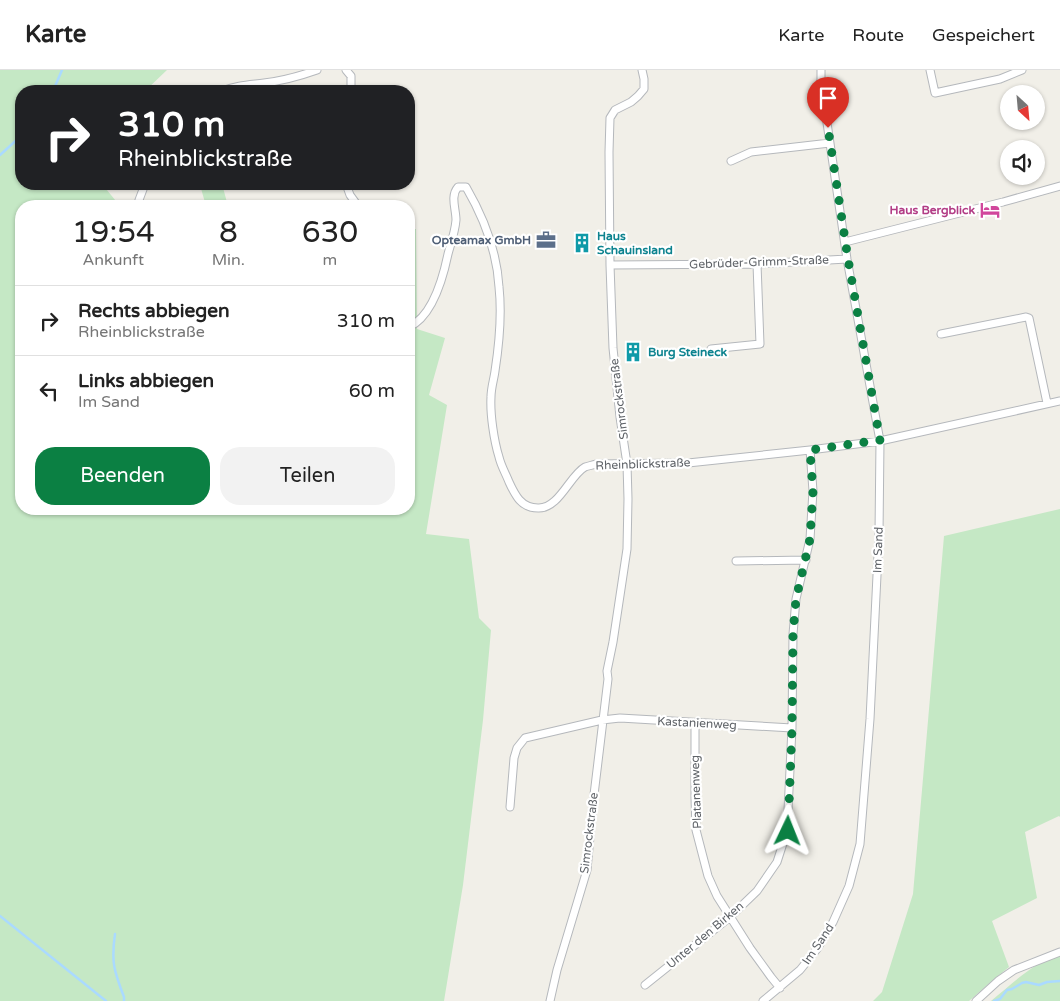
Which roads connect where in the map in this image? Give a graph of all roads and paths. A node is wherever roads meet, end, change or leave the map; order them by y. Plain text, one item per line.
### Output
1 (317, 70) edge
2 (346, 70) edge
3 (642, 70) edge
4 (821, 70) edge
5 (930, 70) edge
6 (1022, 70) edge
7 (244, 85) edge
8 (351, 85) edge
9 (830, 143) junction
10 (731, 161) dead end
11 (1060, 186) edge
12 (143, 190) edge
13 (139, 200) dead end
14 (845, 242) junction
15 (848, 259) junction
16 (757, 264) junction
17 (610, 265) junction
18 (415, 323) edge
19 (941, 334) dead end
20 (711, 349) dead end
21 (1060, 401) edge
22 (1047, 403) junction
23 (880, 440) junction
24 (810, 450) junction
25 (627, 464) junction
26 (806, 560) junction
27 (736, 561) dead end
28 (602, 720) junction
29 (695, 723) junction
30 (792, 728) junction
31 (510, 807) dead end
32 (730, 917) junction
33 (1060, 952) edge
34 (645, 985) dead end
35 (780, 988) junction
36 (550, 1001) edge
37 (763, 1001) edge
38 (976, 1001) edge

1 - 7 street
2 - 8 street
3 - 17 street, Simrockstraße
4 - 9 street, Im Sand
5 - 6 street
9 - 10 street
9 - 14 street, Im Sand
11 - 14 street
12 - 13 street
14 - 15 street, Im Sand
15 - 16 street, Gebrüder-Grimm-Straße
15 - 23 street, Im Sand
16 - 17 street, Gebrüder-Grimm-Straße
16 - 20 street
17 - 25 street, Simrockstraße
18 - 25 street, Rheinblickstraße
19 - 22 street
21 - 22 street, Rheinblickstraße
22 - 23 street, Rheinblickstraße
23 - 24 street, Rheinblickstraße
23 - 35 street, Im Sand
24 - 25 street, Rheinblickstraße
24 - 26 street, Unter den Birken
25 - 28 street, Simrockstraße
26 - 27 street
26 - 30 street, Unter den Birken
28 - 29 street, Kastanienweg
28 - 31 street
28 - 36 street, Simrockstraße
29 - 30 street, Kastanienweg
29 - 32 street, Platanenweg
30 - 32 street, Unter den Birken
32 - 34 street, Unter den Birken
32 - 35 street, Platanenweg
33 - 38 street
35 - 37 street, Im Sand

